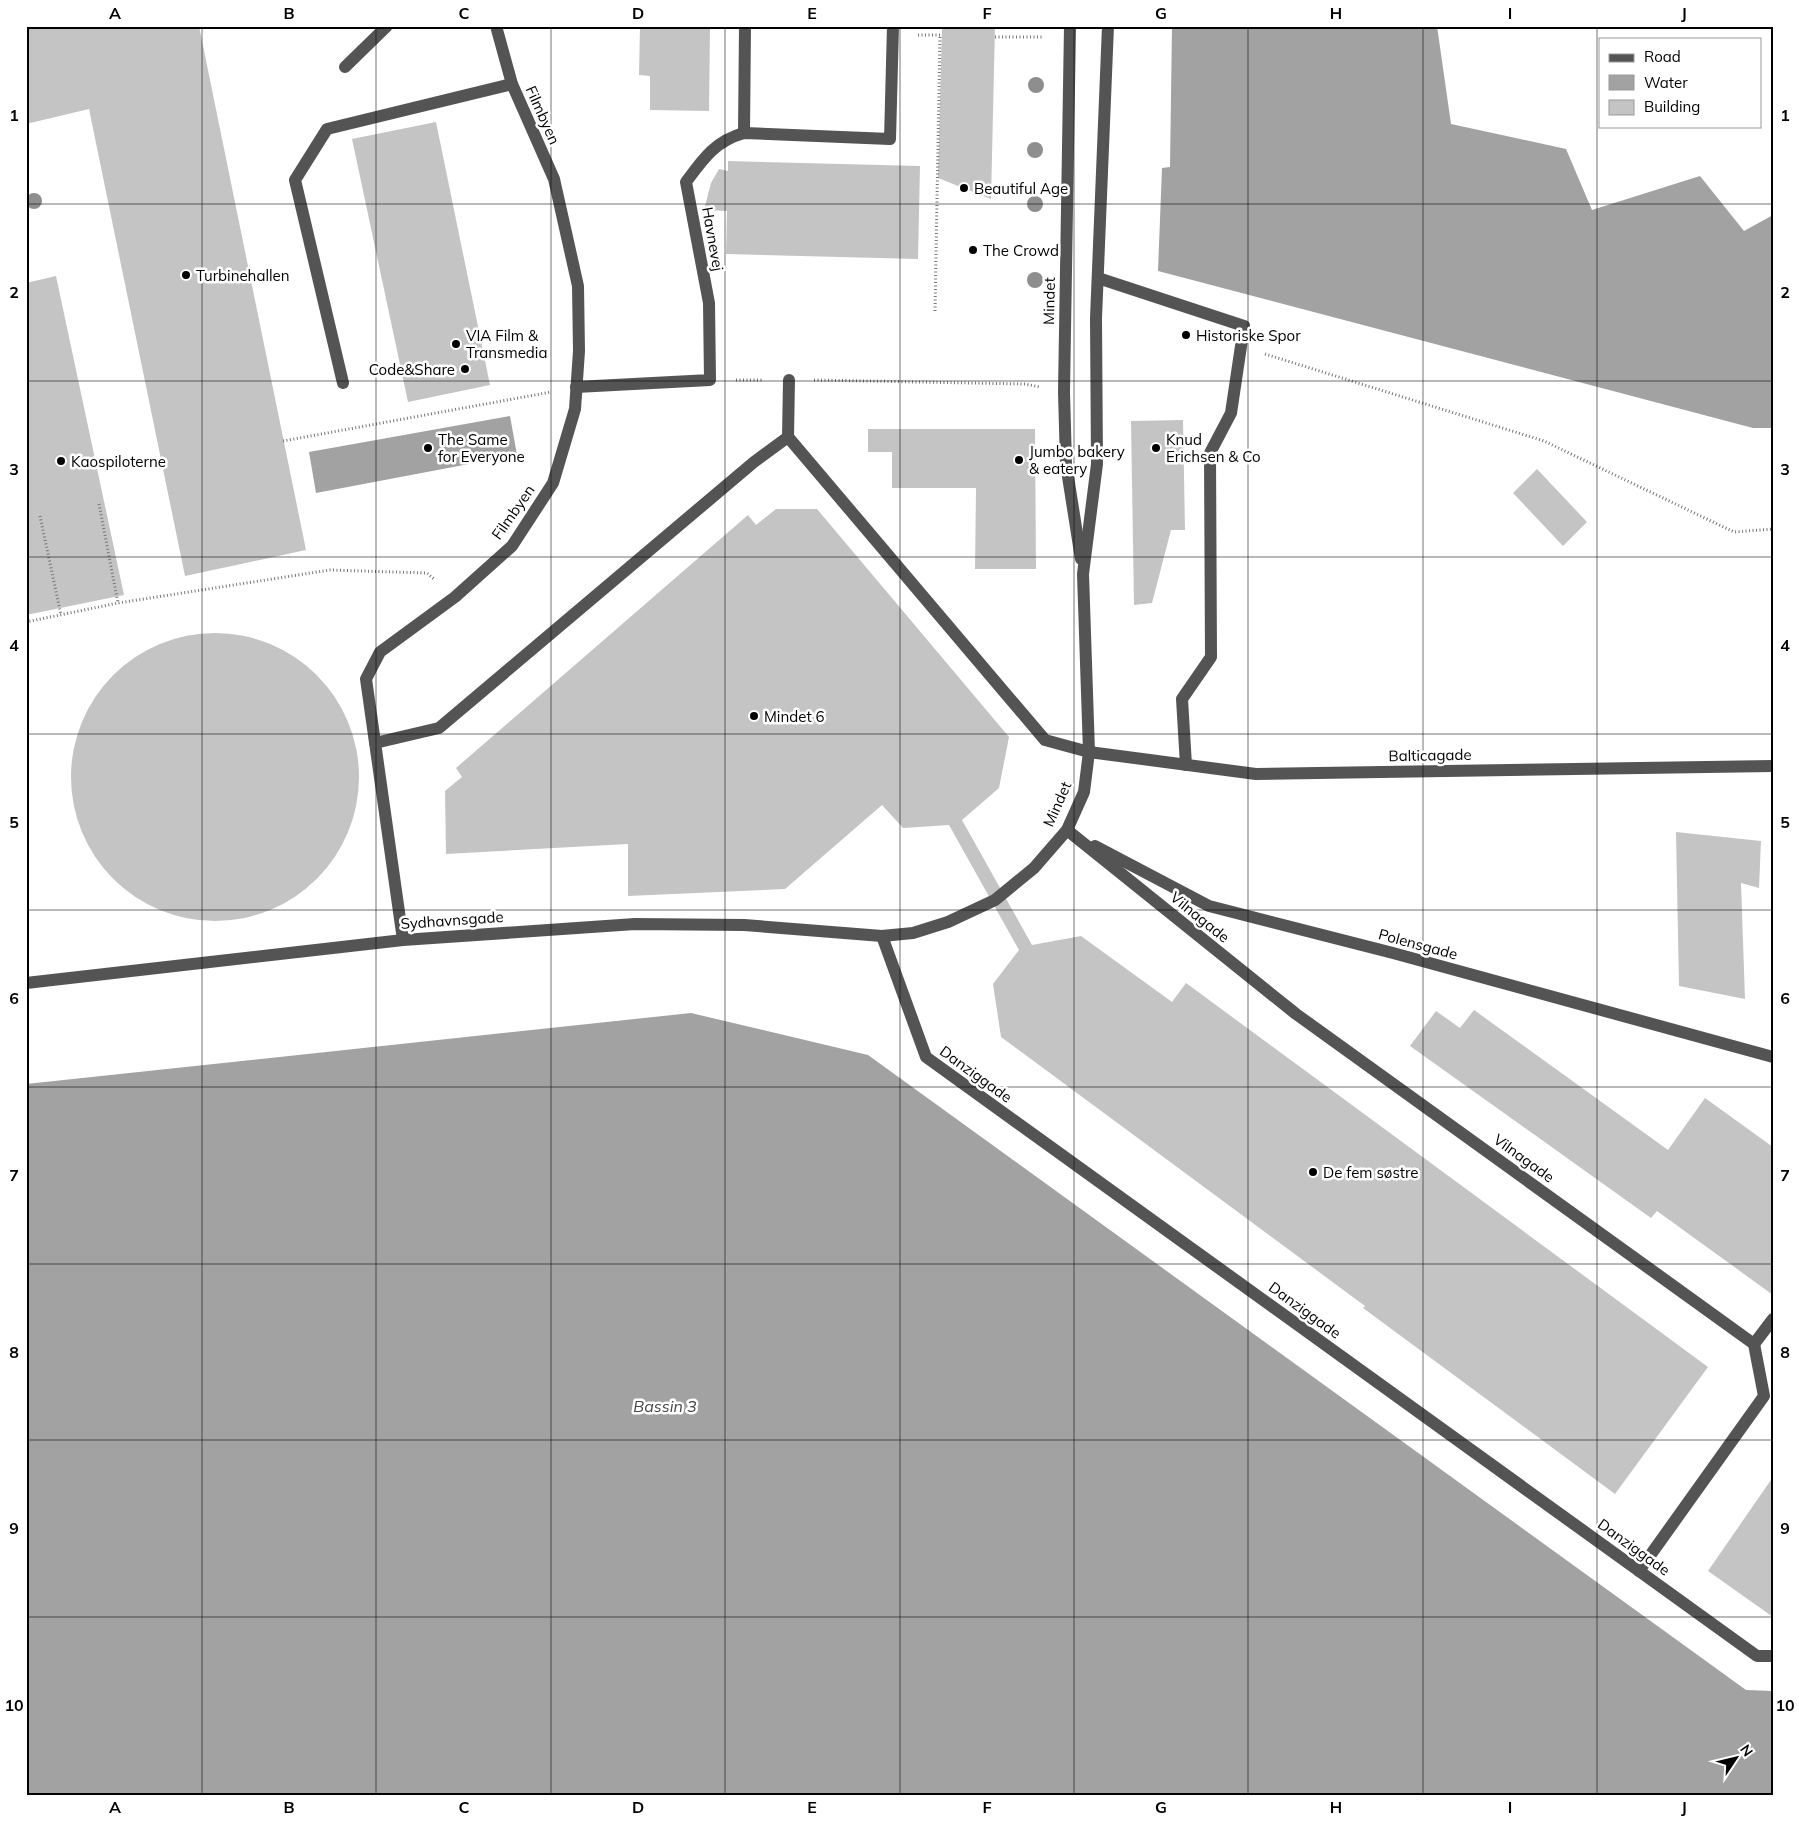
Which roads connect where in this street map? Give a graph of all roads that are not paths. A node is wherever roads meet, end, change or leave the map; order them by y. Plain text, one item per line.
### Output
1 (387, 26) edge
2 (496, 26) edge
3 (745, 26) edge
4 (893, 26) edge
5 (1108, 26) edge
6 (1070, 32) edge
7 (345, 67) dead end
8 (512, 84) junction
9 (744, 133) junction
10 (1098, 278) junction
11 (789, 380) road end
12 (343, 383) dead end
13 (576, 387) junction
14 (788, 437) junction
15 (1083, 574) junction
16 (375, 743) junction
17 (1089, 752) junction
18 (1186, 765) junction
19 (1773, 766) edge
20 (1067, 830) junction
21 (882, 936) junction
22 (403, 940) junction
23 (26, 983) edge
24 (1773, 1057) edge
25 (1773, 1319) edge
26 (1754, 1344) junction
27 (1639, 1571) junction
28 (1773, 1656) edge

1 - 7 street
2 - 8 street, Filmbyen
3 - 9 street
4 - 9 street, Havnevej
5 - 10 street, Mindet
6 - 15 street, Mindet
8 - 12 street
8 - 13 street, Filmbyen
9 - 13 street, Havnevej
10 - 15 street, Mindet
10 - 18 street
11 - 14 street
13 - 16 street, Filmbyen
14 - 16 street
14 - 17 street, Balticagade
15 - 17 street, Mindet
16 - 22 street, Filmbyen
17 - 18 street, Balticagade
17 - 20 street, Mindet
18 - 19 street, Balticagade
20 - 21 street, Mindet
20 - 24 street, Polensgade
20 - 26 street, Vilnagade
21 - 22 street, Sydhavnsgade
21 - 27 street, Danziggade
22 - 23 street, Sydhavnsgade
25 - 26 street
26 - 27 street
27 - 28 street, Danziggade

